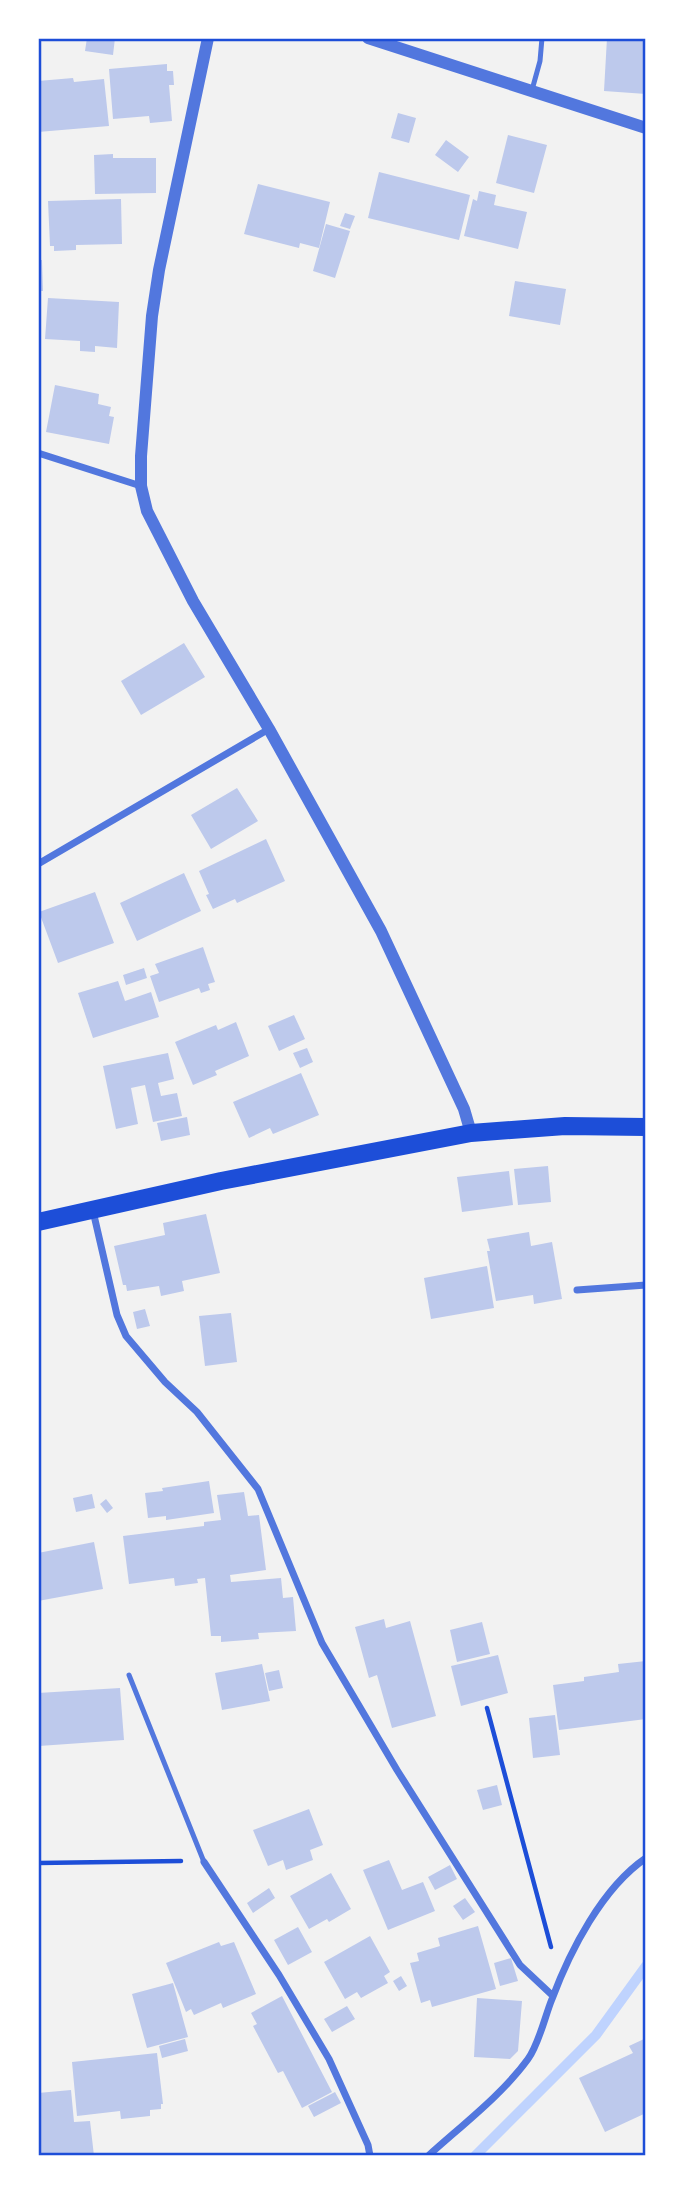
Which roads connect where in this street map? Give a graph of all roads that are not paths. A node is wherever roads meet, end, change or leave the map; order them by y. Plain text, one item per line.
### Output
1 (208, 38) edge
2 (368, 38) edge
3 (542, 38) edge
4 (531, 91) junction
5 (646, 128) edge
6 (38, 453) edge
7 (142, 486) junction
8 (269, 729) junction
9 (38, 864) edge
10 (646, 1127) edge
11 (471, 1133) junction
12 (93, 1210) junction
13 (38, 1222) edge
14 (646, 1285) edge
15 (577, 1290) dead end
16 (129, 1675) dead end
17 (646, 1858) edge
18 (204, 1862) joint
19 (553, 1996) junction
20 (370, 2155) edge
21 (428, 2155) edge

1 - 7 street
2 - 4 street
3 - 4 lane
4 - 5 street
6 - 7 street
7 - 8 street
8 - 9 street
8 - 11 street
10 - 11 main road
11 - 12 main road
12 - 13 main road
12 - 19 street
14 - 15 street
16 - 18 lane
17 - 19 street
18 - 20 street
19 - 21 street

